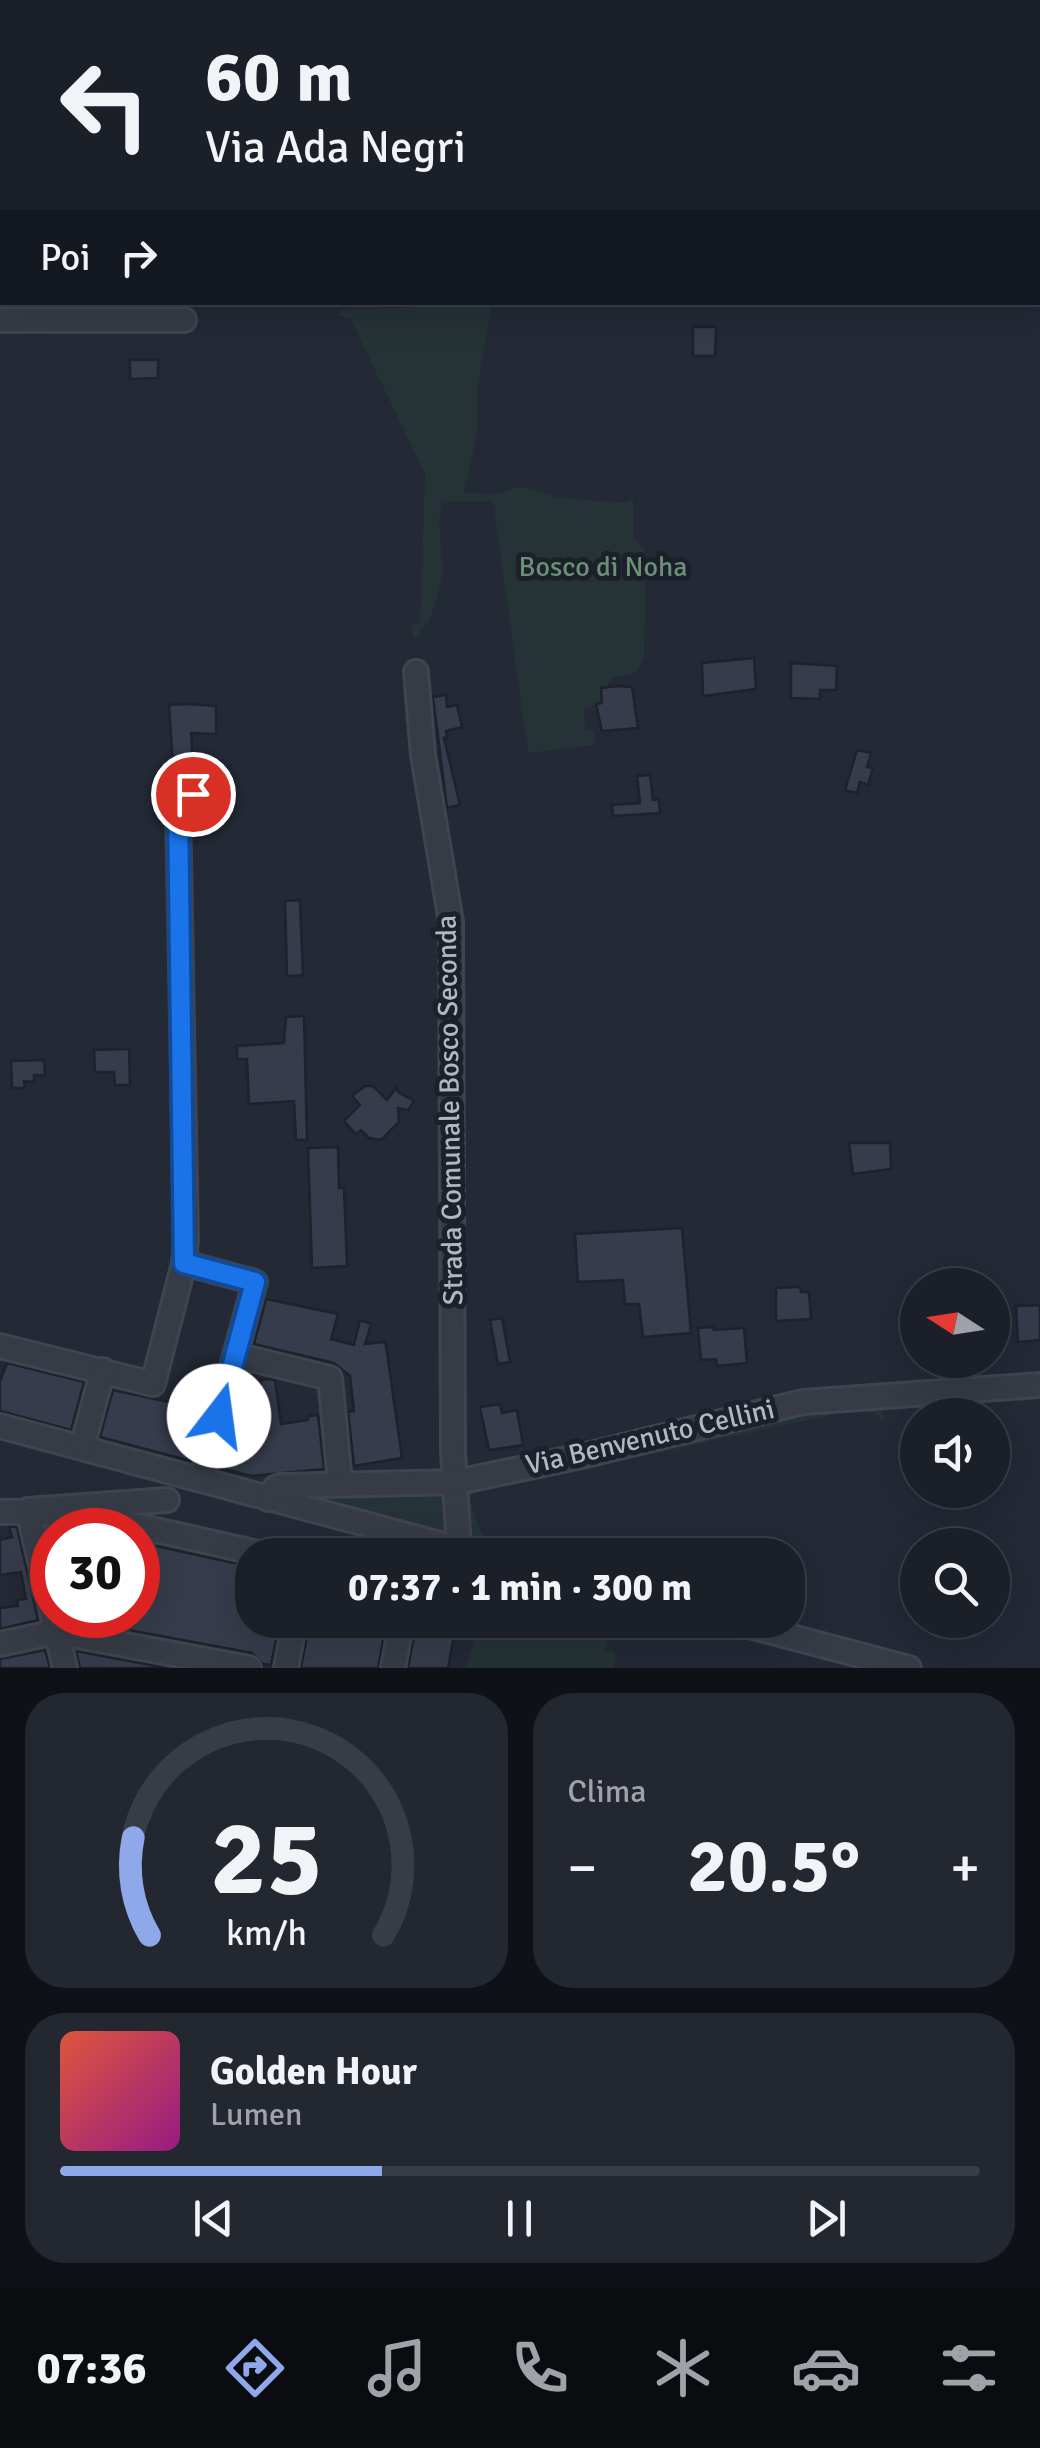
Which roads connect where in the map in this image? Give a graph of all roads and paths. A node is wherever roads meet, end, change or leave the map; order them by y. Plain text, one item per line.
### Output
1 (0, 320) edge
2 (184, 320) dead end
3 (416, 672) dead end
4 (193, 794) dead end
5 (184, 1263) junction
6 (0, 1346) edge
7 (236, 1354) junction
8 (103, 1370) junction
9 (1040, 1384) edge
10 (0, 1426) edge
11 (82, 1447) junction
12 (175, 1471) junction
13 (202, 1478) junction
14 (340, 1482) junction
15 (457, 1482) junction
16 (268, 1499) junction
17 (167, 1500) junction
18 (28, 1510) junction
19 (0, 1512) edge
20 (30, 1519) edge
21 (160, 1525) edge
22 (160, 1532) edge
23 (417, 1538) edge
24 (467, 1538) edge
25 (235, 1548) edge
26 (30, 1638) edge
27 (58, 1638) edge
28 (88, 1638) edge
29 (292, 1638) edge
30 (399, 1638) edge
31 (795, 1638) edge
32 (0, 1644) edge
33 (65, 1668) edge
34 (250, 1668) edge
35 (286, 1668) edge
36 (393, 1668) edge
37 (909, 1668) edge

1 - 2 street
3 - 15 street, Strada Comunale Bosco Seconda
4 - 5 street
5 - 7 street
5 - 8 street
6 - 8 street
7 - 13 street
7 - 14 street
8 - 11 street
9 - 15 street, Via Benvenuto Cellini
10 - 11 street
11 - 12 street
12 - 13 street
12 - 17 street
13 - 16 street
14 - 15 street, Via Benvenuto Cellini
14 - 16 street, Via Benvenuto Cellini
15 - 24 street, Strada Comunale Bosco Seconda
16 - 23 street
17 - 18 street
17 - 21 street
18 - 19 street
18 - 20 street
22 - 25 street
26 - 32 street
27 - 33 street
28 - 34 street
29 - 35 street
30 - 36 street
31 - 37 street

